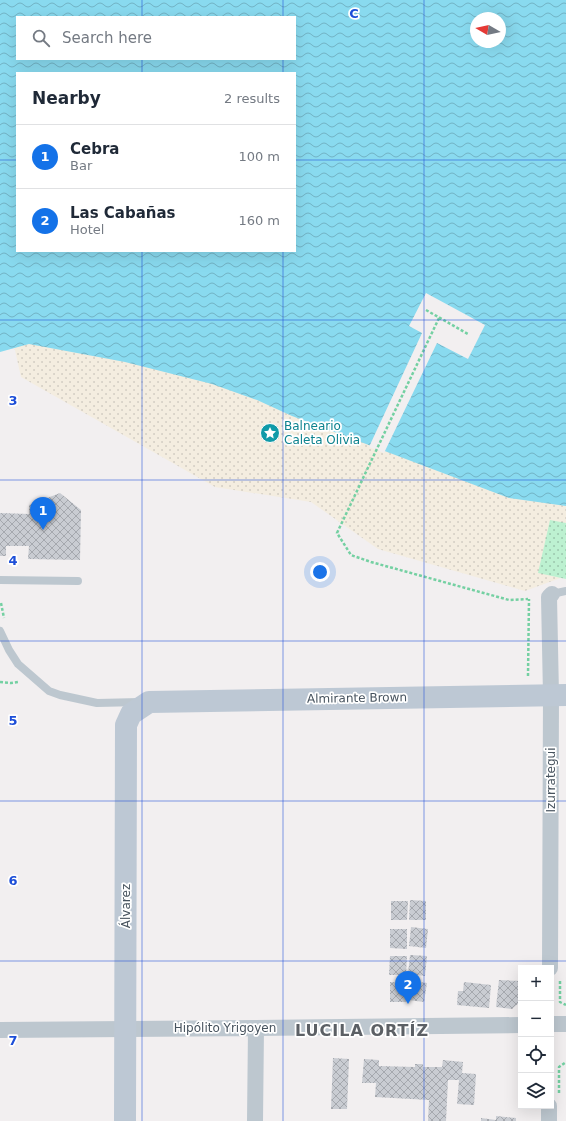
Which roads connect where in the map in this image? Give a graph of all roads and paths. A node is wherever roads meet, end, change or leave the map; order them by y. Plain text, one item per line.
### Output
1 (426, 310) dead end
2 (439, 318) junction
3 (468, 334) dead end
4 (0, 580) edge
5 (78, 581) dead end
6 (556, 594) edge
7 (528, 599) junction
8 (1, 603) edge
9 (4, 620) dead end
10 (0, 631) edge
11 (524, 680) dead end
12 (558, 695) edge
13 (149, 702) junction
14 (550, 965) edge
15 (518, 1024) edge
16 (554, 1024) edge
17 (566, 1024) edge
18 (126, 1028) junction
19 (256, 1028) junction
20 (0, 1030) edge
21 (566, 1062) edge
22 (554, 1102) edge
23 (552, 1109) edge
24 (125, 1121) edge
25 (255, 1121) edge
26 (549, 1121) edge

1 - 2 path
2 - 3 path
2 - 7 path
4 - 5 lane
6 - 7 path
6 - 12 street, Izurrategui
7 - 11 path
8 - 9 path
10 - 13 lane
12 - 13 street, Almirante Brown
12 - 14 street, Izurrategui
13 - 18 street, Álvarez
15 - 19 street, Hipólito Yrigoyen
16 - 17 street
18 - 19 street, Hipólito Yrigoyen
18 - 20 street, Hipólito Yrigoyen
18 - 24 street, Álvarez
19 - 25 street
21 - 22 path
23 - 26 street

